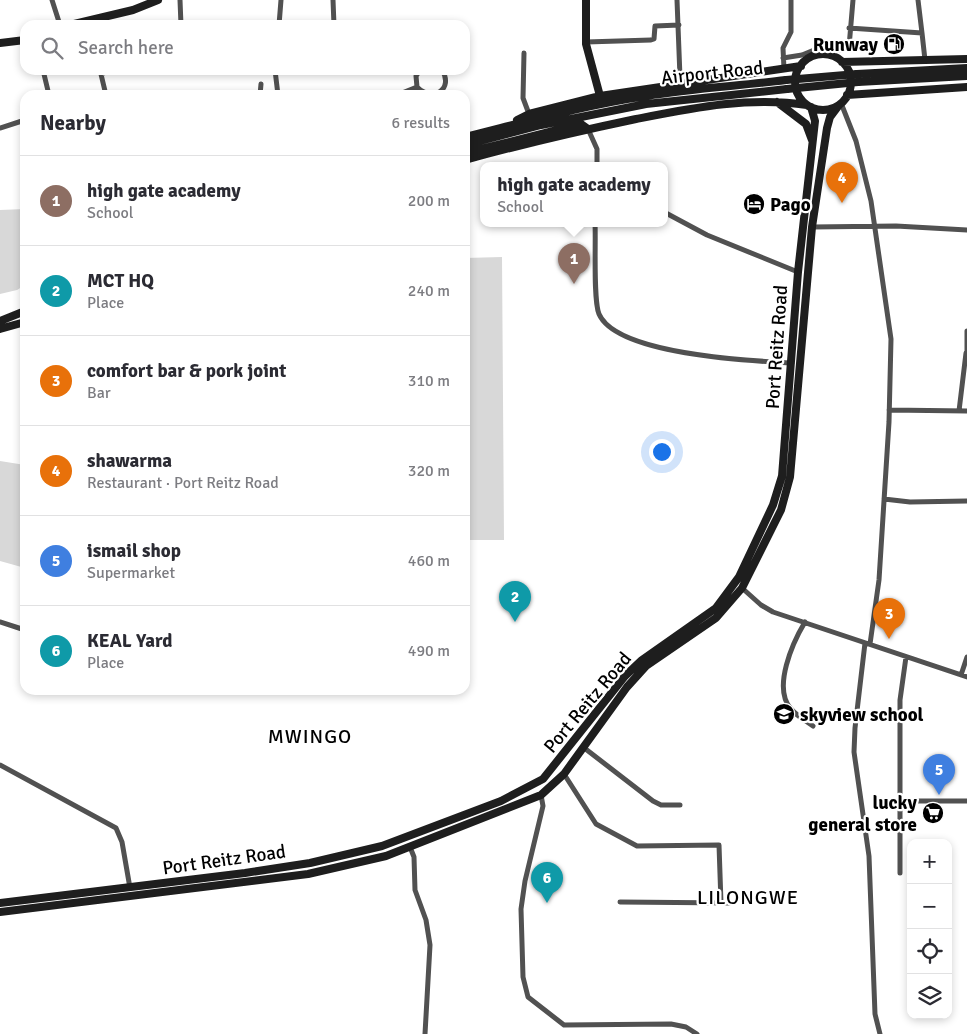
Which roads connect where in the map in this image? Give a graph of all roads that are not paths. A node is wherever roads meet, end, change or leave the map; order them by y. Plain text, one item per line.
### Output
1 (52, 0) edge
2 (158, 0) edge
3 (180, 0) edge
4 (281, 0) edge
5 (333, 0) edge
6 (586, 0) edge
7 (677, 0) edge
8 (792, 0) edge
9 (853, 0) edge
10 (918, 0) edge
11 (58, 20) edge
12 (97, 20) edge
13 (181, 20) edge
14 (279, 20) edge
15 (334, 20) edge
16 (679, 25) junction
17 (849, 28) junction
18 (922, 33) junction
19 (20, 41) edge
20 (586, 42) junction
21 (0, 43) edge
22 (524, 53) dead end
23 (783, 58) junction
24 (925, 60) junction
25 (967, 60) edge
26 (842, 62) junction
27 (801, 66) junction
28 (967, 68) edge
29 (784, 69) junction
30 (44, 75) edge
31 (101, 75) edge
32 (276, 75) edge
33 (417, 75) edge
34 (444, 75) edge
35 (967, 76) edge
36 (262, 84) dead end
37 (677, 84) junction
38 (417, 87) junction
39 (967, 87) edge
40 (49, 90) edge
41 (106, 90) edge
42 (261, 90) edge
43 (277, 90) edge
44 (409, 90) edge
45 (421, 90) edge
46 (440, 90) edge
47 (600, 96) junction
48 (847, 96) junction
49 (776, 102) junction
50 (840, 104) junction
51 (809, 106) junction
52 (610, 107) junction
53 (530, 114) junction
54 (20, 122) edge
55 (507, 126) junction
56 (0, 128) edge
57 (588, 129) junction
58 (470, 136) edge
59 (813, 142) junction
60 (470, 144) edge
61 (470, 152) edge
62 (470, 159) edge
63 (597, 162) edge
64 (668, 214) edge
65 (874, 226) junction
66 (595, 227) edge
67 (812, 227) junction
68 (967, 230) edge
69 (798, 272) junction
70 (20, 313) edge
71 (0, 320) edge
72 (20, 323) edge
73 (0, 328) edge
74 (967, 331) edge
75 (966, 353) edge
76 (792, 363) junction
77 (889, 410) junction
78 (958, 411) junction
79 (967, 411) edge
80 (884, 498) junction
81 (967, 501) edge
82 (742, 588) junction
83 (0, 622) edge
84 (805, 622) junction
85 (20, 628) edge
86 (868, 643) junction
87 (906, 657) junction
88 (967, 657) edge
89 (964, 676) edge
90 (813, 726) dead end
91 (583, 747) junction
92 (0, 765) edge
93 (564, 774) junction
94 (541, 795) junction
95 (900, 801) junction
96 (967, 802) edge
97 (680, 805) dead end
98 (410, 847) junction
99 (900, 873) dead end
100 (130, 888) junction
101 (620, 902) dead end
102 (0, 903) edge
103 (721, 903) junction
104 (731, 903) dead end
105 (0, 912) edge
106 (425, 1034) edge
107 (697, 1034) edge
108 (880, 1034) edge

1 - 11 street
2 - 12 main road
3 - 13 street
4 - 14 street
5 - 15 street
6 - 20 main road
7 - 16 street
8 - 23 street
9 - 17 street
10 - 18 street
16 - 20 street
16 - 37 street
17 - 18 street
17 - 23 street
18 - 24 street
19 - 21 main road
20 - 47 main road
22 - 53 street
23 - 29 street
24 - 25 main road
24 - 26 main road
26 - 27 main road
26 - 48 main road
27 - 29 main road
27 - 51 main road
28 - 52 main road, Airport Road, bridge
29 - 37 main road
30 - 40 street
31 - 41 street
32 - 43 street
33 - 38 street
34 - 46 street
35 - 52 main road, Airport Road, bridge
36 - 42 street
37 - 47 main road
38 - 44 street
38 - 45 street
39 - 48 main road
47 - 53 main road
48 - 50 main road
49 - 51 main road
49 - 57 main road
49 - 59 main road
50 - 51 main road
50 - 65 street
50 - 67 main road
51 - 59 main road, Port Reitz Road
52 - 55 main road, Airport Road
52 - 60 main road, Airport Road
53 - 55 main road
54 - 56 street
55 - 58 main road, Airport Road
57 - 61 main road
57 - 62 main road
57 - 63 street
59 - 69 main road, Port Reitz Road
64 - 69 street
65 - 67 street
65 - 68 street
65 - 77 street
66 - 76 street
67 - 82 main road
69 - 76 main road, Port Reitz Road
70 - 71 main road
72 - 73 main road
74 - 75 street
75 - 78 street
76 - 100 main road, Port Reitz Road
77 - 78 street
77 - 80 street
78 - 79 street
80 - 81 street
80 - 86 street
82 - 84 street
82 - 91 main road
83 - 85 street
84 - 86 street
84 - 90 street
86 - 87 street
86 - 108 street
87 - 89 street
87 - 95 street
88 - 89 street
91 - 93 main road
91 - 97 street
92 - 100 street
93 - 94 main road
93 - 103 street
94 - 98 main road
94 - 107 street
95 - 96 street
95 - 99 street
98 - 105 main road
98 - 106 street
100 - 102 main road, Port Reitz Road
101 - 103 street
103 - 104 street

